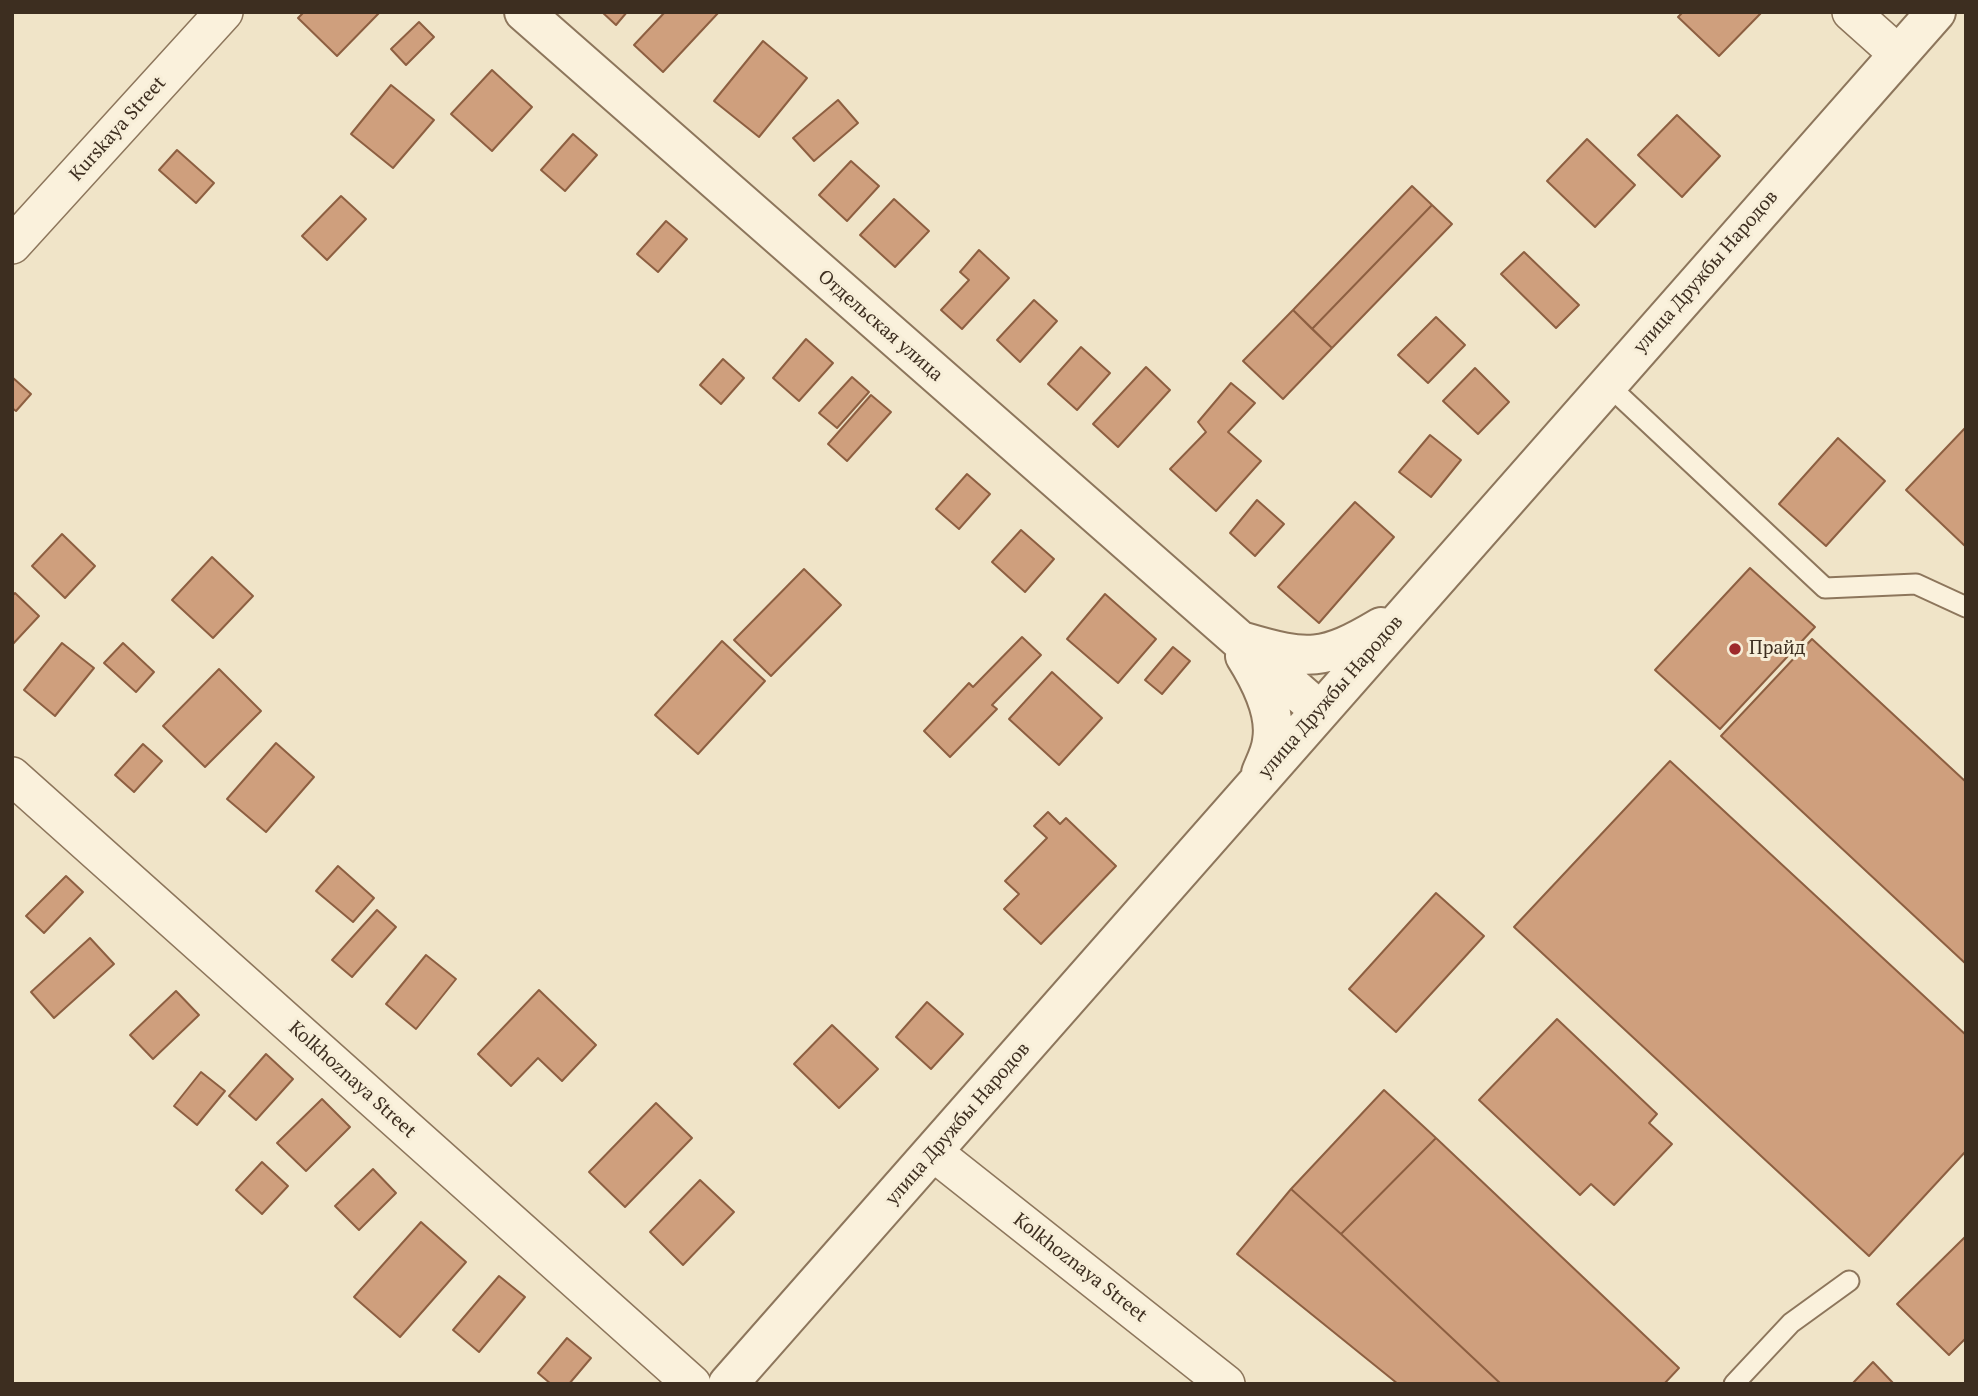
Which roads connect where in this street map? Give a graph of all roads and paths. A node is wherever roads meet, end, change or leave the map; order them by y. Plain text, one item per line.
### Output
1 (225, 12) edge
2 (524, 12) edge
3 (1851, 12) edge
4 (1936, 12) edge
5 (1898, 54) junction
6 (12, 245) edge
7 (1607, 384) junction
8 (1966, 607) edge
9 (1404, 613) junction
10 (1235, 639) junction
11 (1318, 710) junction
12 (12, 776) edge
13 (1259, 778) junction
14 (933, 1152) junction
15 (1849, 1280) dead end
16 (692, 1384) edge
17 (728, 1384) edge
18 (1226, 1384) edge
19 (1734, 1384) edge

1 - 6 street, Kurskaya Street
2 - 10 street, Отдельская улица
3 - 5 street
4 - 5 street, улица Дружбы Народов
5 - 7 street, улица Дружбы Народов
7 - 8 lane
7 - 9 street, улица Дружбы Народов
9 - 10 street, Отдельская улица
9 - 11 street, улица Дружбы Народов
10 - 11 street, Отдельская улица
10 - 13 street, Отдельская улица
11 - 13 street, улица Дружбы Народов
12 - 16 street, Kolkhoznaya Street
13 - 14 street, улица Дружбы Народов
14 - 17 street, улица Дружбы Народов
14 - 18 street, Kolkhoznaya Street
15 - 19 lane

